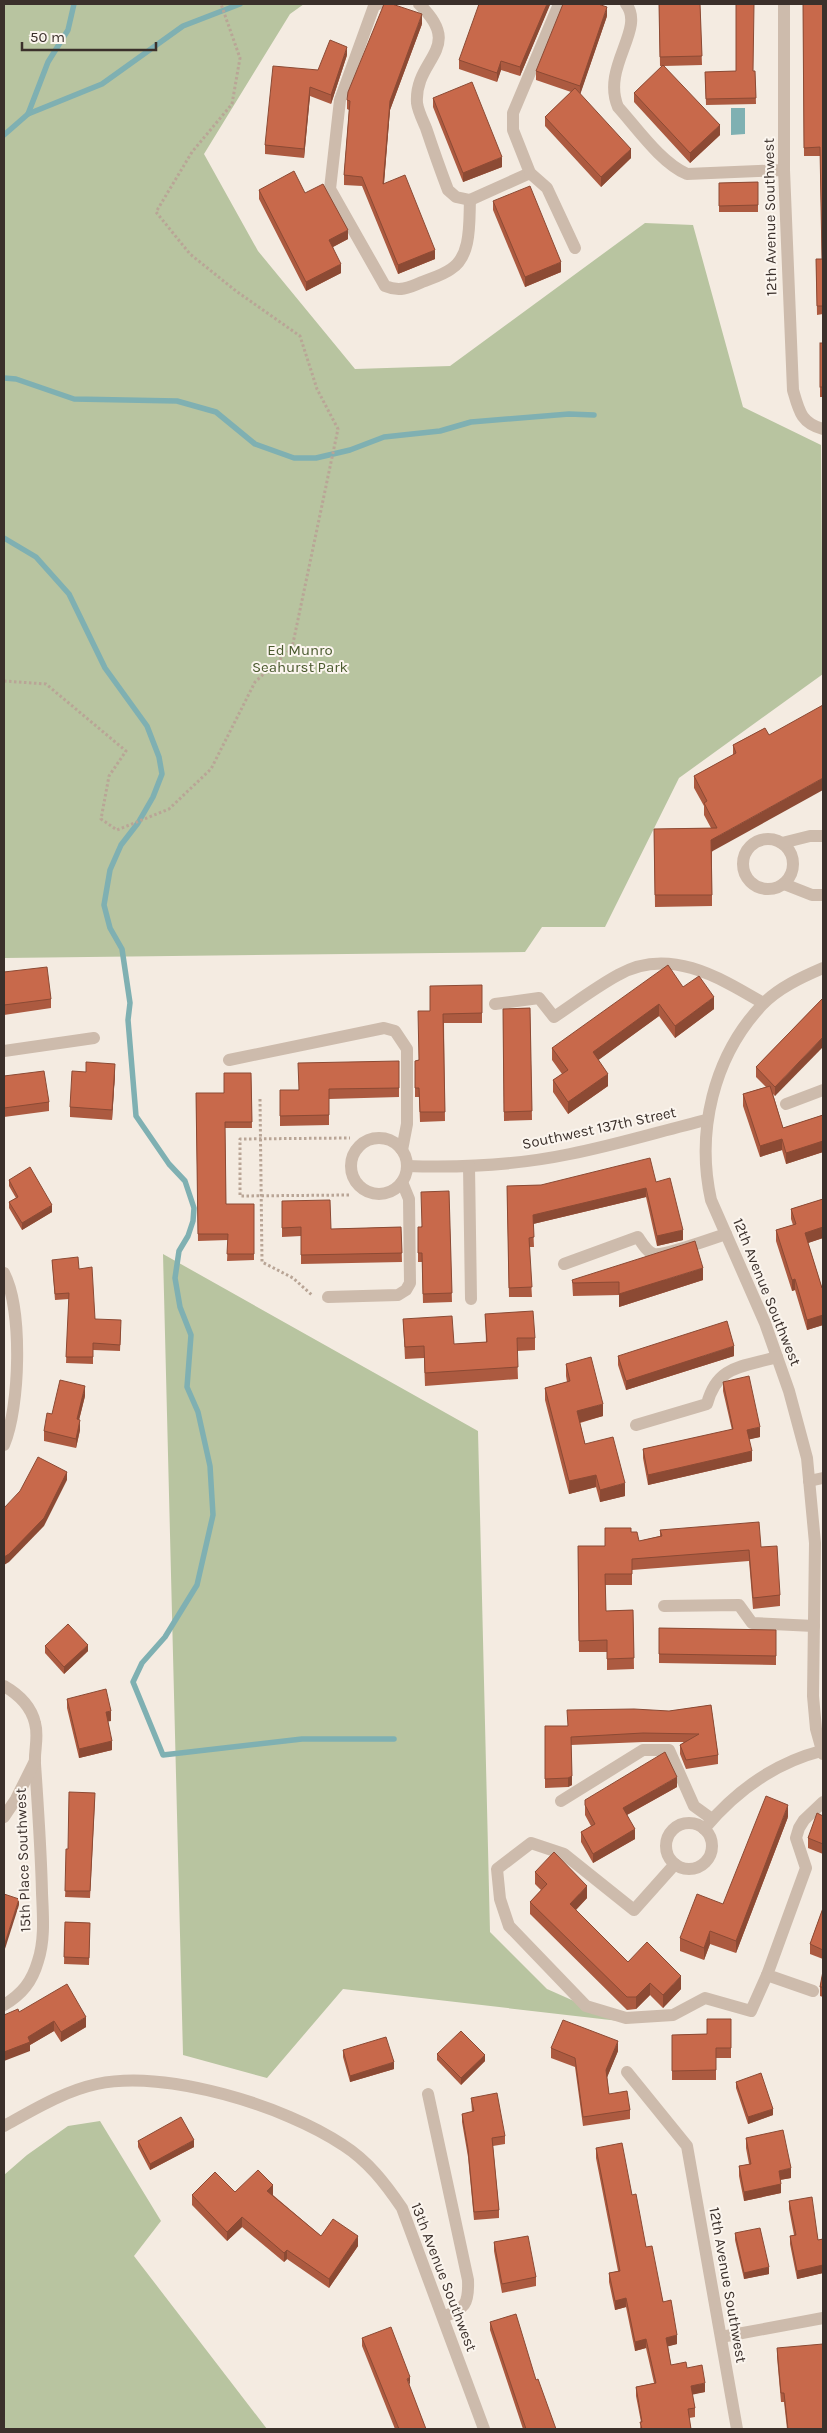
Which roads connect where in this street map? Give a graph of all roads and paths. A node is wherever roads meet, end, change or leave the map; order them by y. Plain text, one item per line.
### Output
1 (221, 4) edge
2 (378, 4) edge
3 (419, 4) edge
4 (559, 4) edge
5 (626, 4) edge
6 (784, 4) edge
7 (784, 170) junction
8 (530, 173) junction
9 (470, 200) junction
10 (575, 248) dead end
11 (823, 429) edge
12 (4, 681) edge
13 (823, 836) edge
14 (782, 843) junction
15 (784, 884) junction
16 (823, 895) edge
17 (823, 968) edge
18 (495, 1004) dead end
19 (763, 1004) junction
20 (94, 1038) dead end
21 (4, 1051) edge
22 (229, 1060) dead end
23 (823, 1090) edge
24 (260, 1099) dead end
25 (786, 1104) dead end
26 (706, 1120) junction
27 (350, 1138) dead end
28 (260, 1139) junction
29 (402, 1150) junction
30 (407, 1166) junction
31 (469, 1166) junction
32 (402, 1182) junction
33 (261, 1195) junction
34 (348, 1195) dead end
35 (726, 1234) junction
36 (564, 1264) dead end
37 (4, 1273) edge
38 (328, 1297) joint
39 (471, 1298) dead end
40 (777, 1357) junction
41 (636, 1425) dead end
42 (4, 1445) edge
43 (823, 1478) edge
44 (809, 1481) junction
45 (664, 1606) dead end
46 (814, 1626) junction
47 (4, 1686) edge
48 (822, 1753) edge
49 (35, 1761) junction
50 (561, 1801) dead end
51 (823, 1802) edge
52 (4, 1817) edge
53 (708, 1824) junction
54 (675, 1864) junction
55 (767, 1975) junction
56 (812, 1991) dead end
57 (4, 2005) edge
58 (627, 2072) dead end
59 (428, 2094) dead end
60 (4, 2126) edge
61 (443, 2317) junction
62 (823, 2318) edge
63 (721, 2337) junction
64 (484, 2429) edge
65 (738, 2429) edge

1 - 12 path
2 - 9 street
3 - 9 street
4 - 8 street
5 - 7 street
6 - 7 street, 12th Avenue Southwest
7 - 11 street, 12th Avenue Southwest
8 - 9 street
8 - 10 street
13 - 14 street
14 - 15 street
14 - 15 street
15 - 16 street
17 - 19 street, 12th Avenue Southwest
18 - 19 street
19 - 26 street, 12th Avenue Southwest
20 - 21 street
22 - 29 street
23 - 25 street
24 - 28 path
26 - 31 street, Southwest 137th Street
26 - 35 street, 12th Avenue Southwest
27 - 28 path
28 - 33 path
28 - 33 path
29 - 30 street
29 - 32 street
30 - 31 street, Southwest 137th Street
30 - 32 street
31 - 39 street
32 - 38 street
33 - 34 path
33 - 38 path
35 - 36 street
35 - 40 street, 12th Avenue Southwest
37 - 42 street
40 - 41 street
40 - 44 street, 12th Avenue Southwest
43 - 44 street
44 - 46 street, 12th Avenue Southwest
45 - 46 street
46 - 48 street, 12th Avenue Southwest
47 - 49 street
48 - 53 street
49 - 52 street
49 - 57 street, 15th Place Southwest
50 - 53 street
51 - 55 street
53 - 54 street
53 - 54 street
54 - 55 street
55 - 56 street
58 - 63 street, 12th Avenue Southwest
59 - 61 street
60 - 61 street, 13th Avenue Southwest
61 - 64 street, 13th Avenue Southwest
62 - 63 street
63 - 65 street, 12th Avenue Southwest

